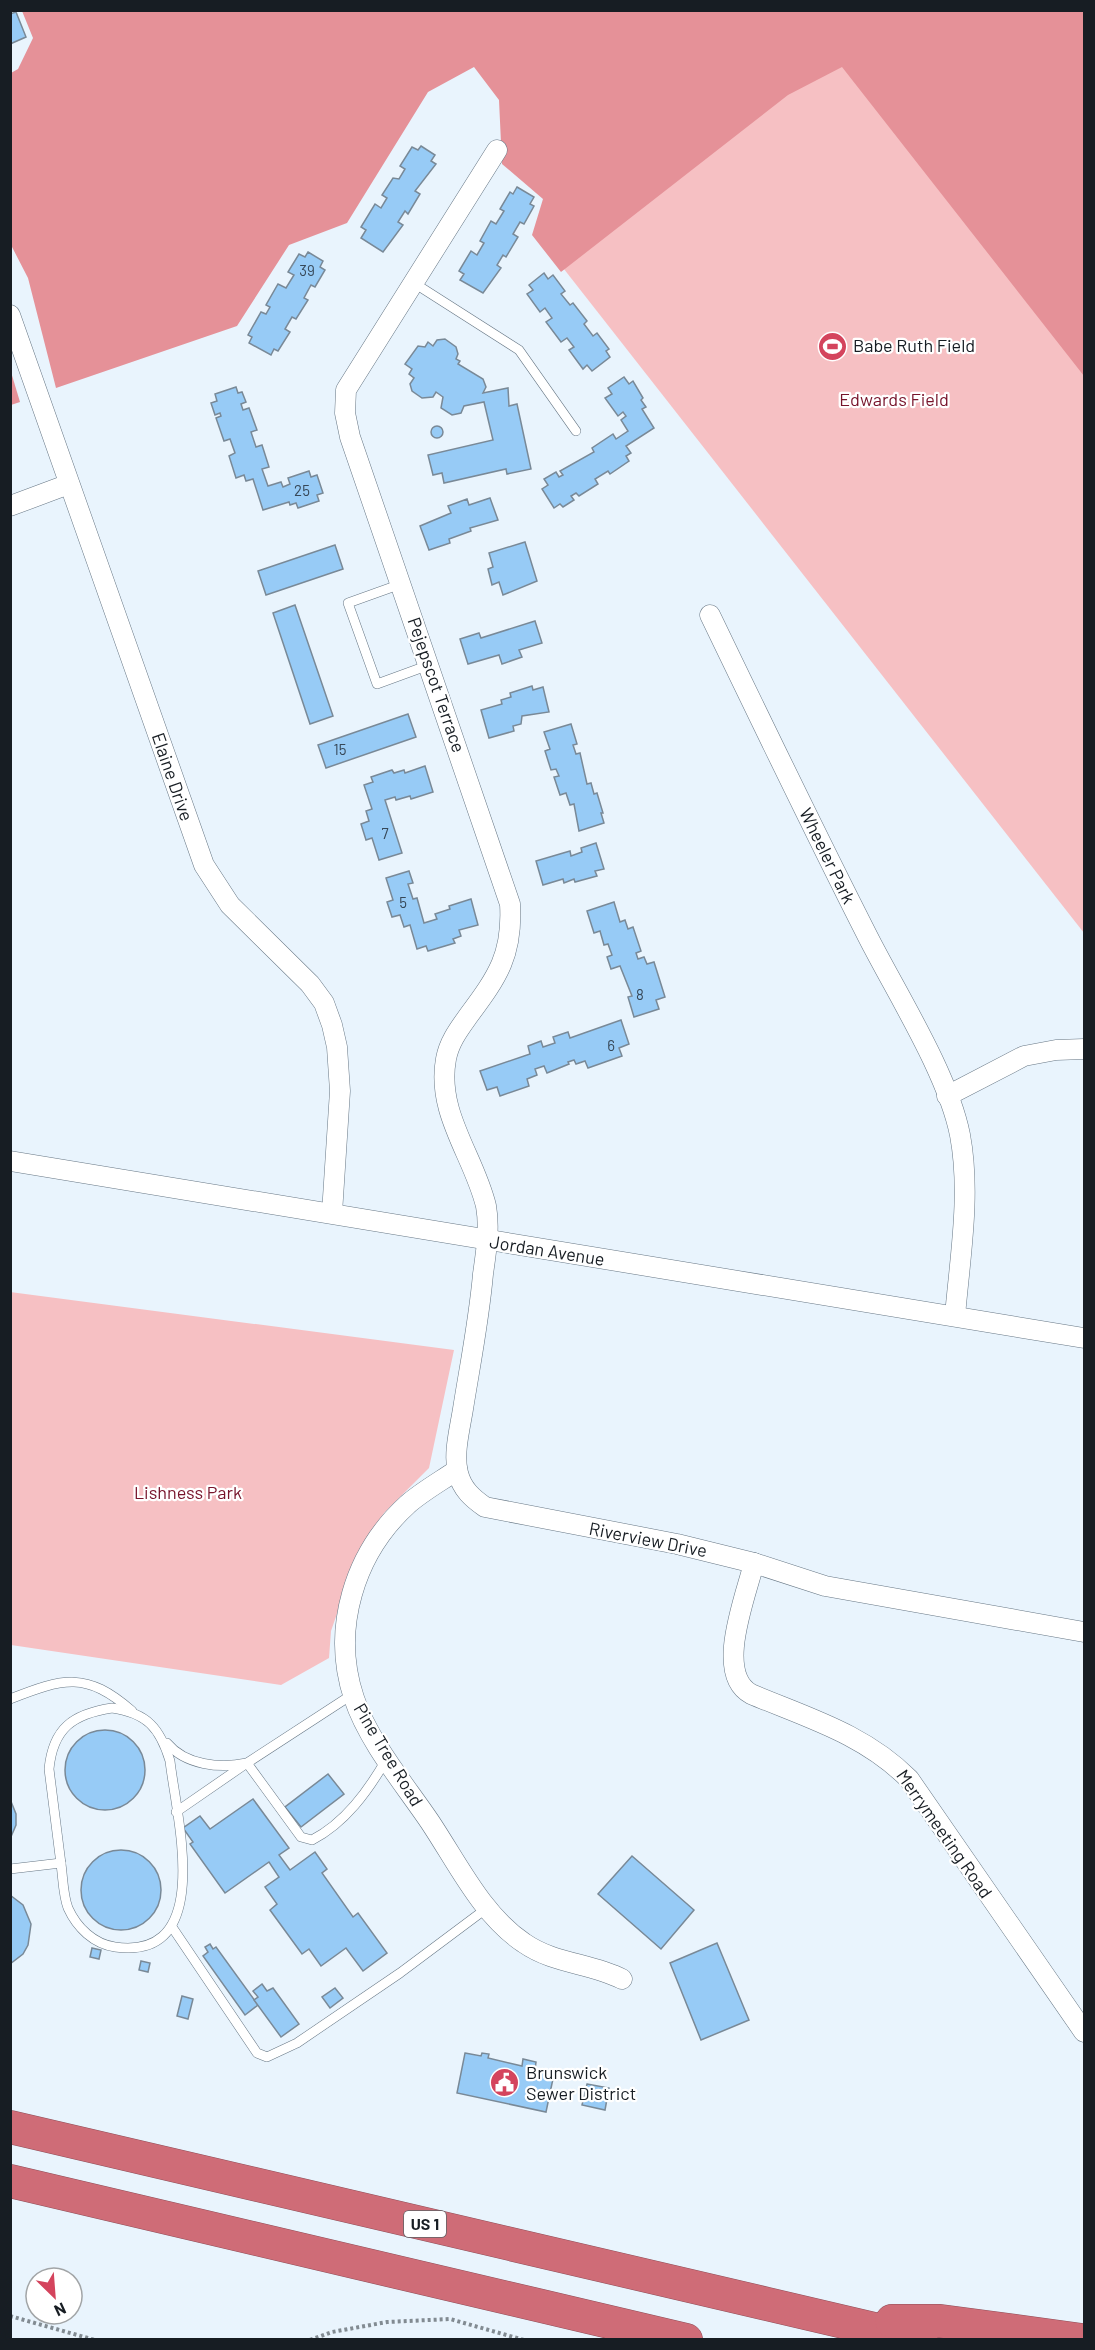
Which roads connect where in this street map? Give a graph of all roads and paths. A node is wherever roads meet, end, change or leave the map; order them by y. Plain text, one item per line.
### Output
1 (497, 150) dead end
2 (414, 283) junction
3 (10, 315) edge
4 (576, 431) dead end
5 (69, 484) junction
6 (10, 506) edge
7 (401, 584) junction
8 (710, 615) dead end
9 (429, 665) junction
10 (1084, 1049) edge
11 (947, 1096) junction
12 (10, 1161) edge
13 (332, 1213) junction
14 (487, 1241) junction
15 (955, 1316) junction
16 (1084, 1338) edge
17 (457, 1470) junction
18 (754, 1563) junction
19 (1084, 1632) edge
20 (353, 1694) junction
21 (10, 1699) edge
22 (132, 1711) junction
23 (158, 1732) junction
24 (387, 1759) junction
25 (247, 1763) junction
26 (176, 1812) junction
27 (61, 1863) junction
28 (10, 1869) edge
29 (488, 1908) junction
30 (172, 1927) junction
31 (622, 1979) dead end
32 (1084, 2032) edge
33 (10, 2127) edge
34 (10, 2181) edge
35 (10, 2316) edge
36 (839, 2321) junction
37 (95, 2340) edge
38 (310, 2340) edge
39 (524, 2340) edge
40 (686, 2340) edge
41 (921, 2340) edge
42 (1080, 2340) edge

1 - 2 street, Pejepscot Terrace
2 - 4 lane
2 - 7 street, Pejepscot Terrace
3 - 5 street, Elaine Drive
5 - 6 street
5 - 13 street, Elaine Drive
7 - 9 street, Pejepscot Terrace
7 - 9 lane
8 - 11 street, Wheeler Park
9 - 14 street, Pejepscot Terrace
10 - 11 street
11 - 15 street, Wheeler Park
12 - 13 street, Jordan Avenue
13 - 14 street, Jordan Avenue
14 - 15 street, Jordan Avenue
14 - 17 street
15 - 16 street, Jordan Avenue
17 - 18 street, Riverview Drive
17 - 20 street, Pine Tree Road
18 - 19 street, Riverview Drive
18 - 32 street, Merrymeeting Road
20 - 24 street, Pine Tree Road
20 - 25 lane
21 - 22 lane
22 - 23 lane
22 - 27 lane
23 - 25 lane
23 - 26 lane
24 - 25 lane
24 - 29 street, Pine Tree Road
25 - 26 lane
26 - 30 lane
27 - 28 lane
27 - 30 lane
29 - 30 lane
29 - 31 street, Pine Tree Road
33 - 36 highway, US 1
34 - 40 highway
35 - 37 path
36 - 41 highway, US 1
36 - 42 highway
38 - 39 path

